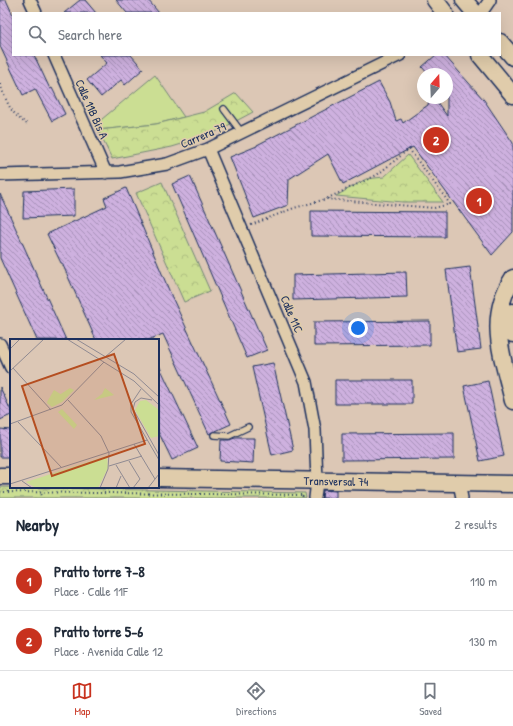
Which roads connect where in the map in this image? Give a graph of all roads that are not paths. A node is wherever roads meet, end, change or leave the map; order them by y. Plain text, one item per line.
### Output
1 (30, 0) edge
2 (434, 0) edge
3 (464, 0) edge
4 (490, 0) edge
5 (36, 12) edge
6 (444, 12) edge
7 (474, 12) edge
8 (482, 12) edge
9 (501, 43) edge
10 (54, 56) edge
11 (398, 56) edge
12 (481, 56) edge
13 (513, 57) edge
14 (513, 95) edge
15 (224, 109) dead end
16 (242, 133) junction
17 (208, 149) junction
18 (106, 173) junction
19 (0, 175) edge
20 (513, 278) edge
21 (513, 312) edge
22 (513, 334) edge
23 (0, 344) edge
24 (10, 366) edge
25 (513, 401) edge
26 (248, 427) dead end
27 (214, 435) dead end
28 (159, 478) edge
29 (317, 481) junction
30 (513, 484) edge
31 (460, 491) edge
32 (315, 498) edge

1 - 5 street
2 - 6 street
3 - 7 street
4 - 8 street
9 - 13 street
10 - 18 street, Calle 11B Bis A
11 - 16 street, Carrera 79
12 - 14 street
15 - 16 lane
16 - 17 street, Carrera 79
17 - 18 street, Carrera 79
17 - 29 street, Calle 11C
18 - 19 street, Carrera 79
20 - 25 street
21 - 22 street
23 - 24 street
26 - 27 lane
28 - 29 street, Transversal 74
29 - 31 street, Transversal 74
29 - 32 street, Calle 11C
30 - 31 street, Transversal 74

